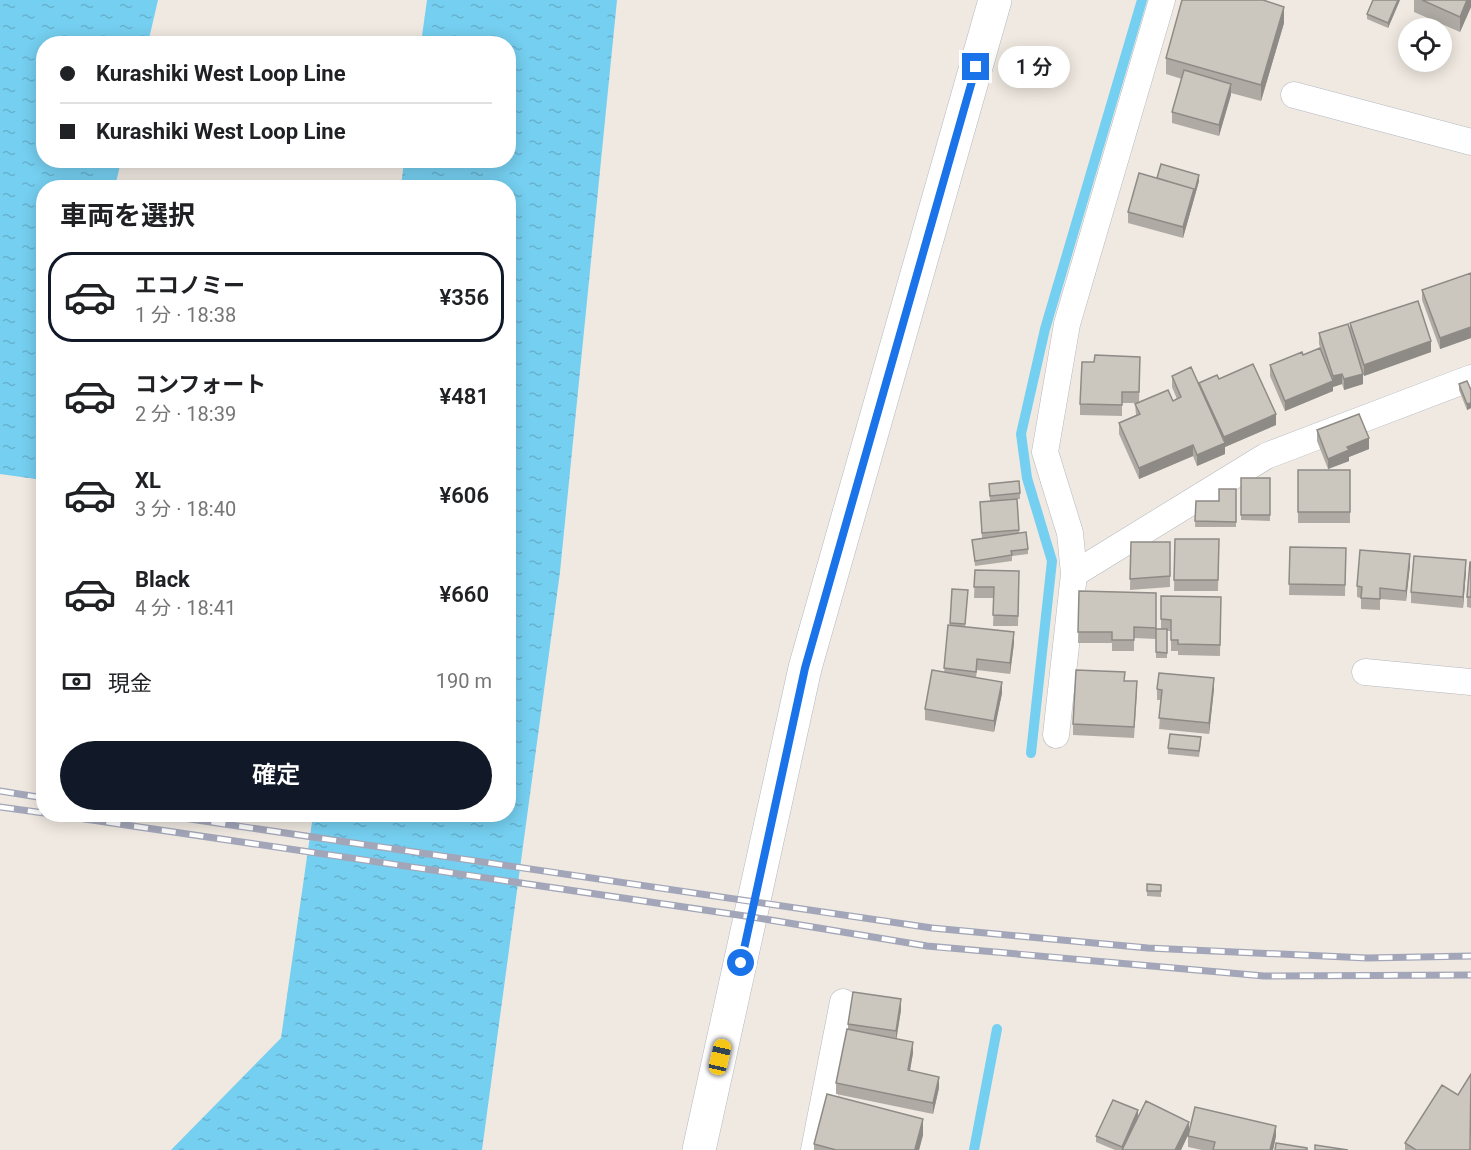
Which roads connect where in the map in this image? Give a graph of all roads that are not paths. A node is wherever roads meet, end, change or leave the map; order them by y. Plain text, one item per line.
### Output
1 (995, 0) edge
2 (1162, 0) edge
3 (1293, 95) dead end
4 (1471, 142) edge
5 (1471, 378) edge
6 (1074, 574) junction
7 (1365, 672) dead end
8 (1471, 682) edge
9 (1056, 735) dead end
10 (843, 1002) dead end
11 (699, 1150) edge
12 (814, 1150) edge

1 - 11 main road
2 - 6 street
3 - 4 street
5 - 6 street
6 - 9 street
7 - 8 street
10 - 12 street

